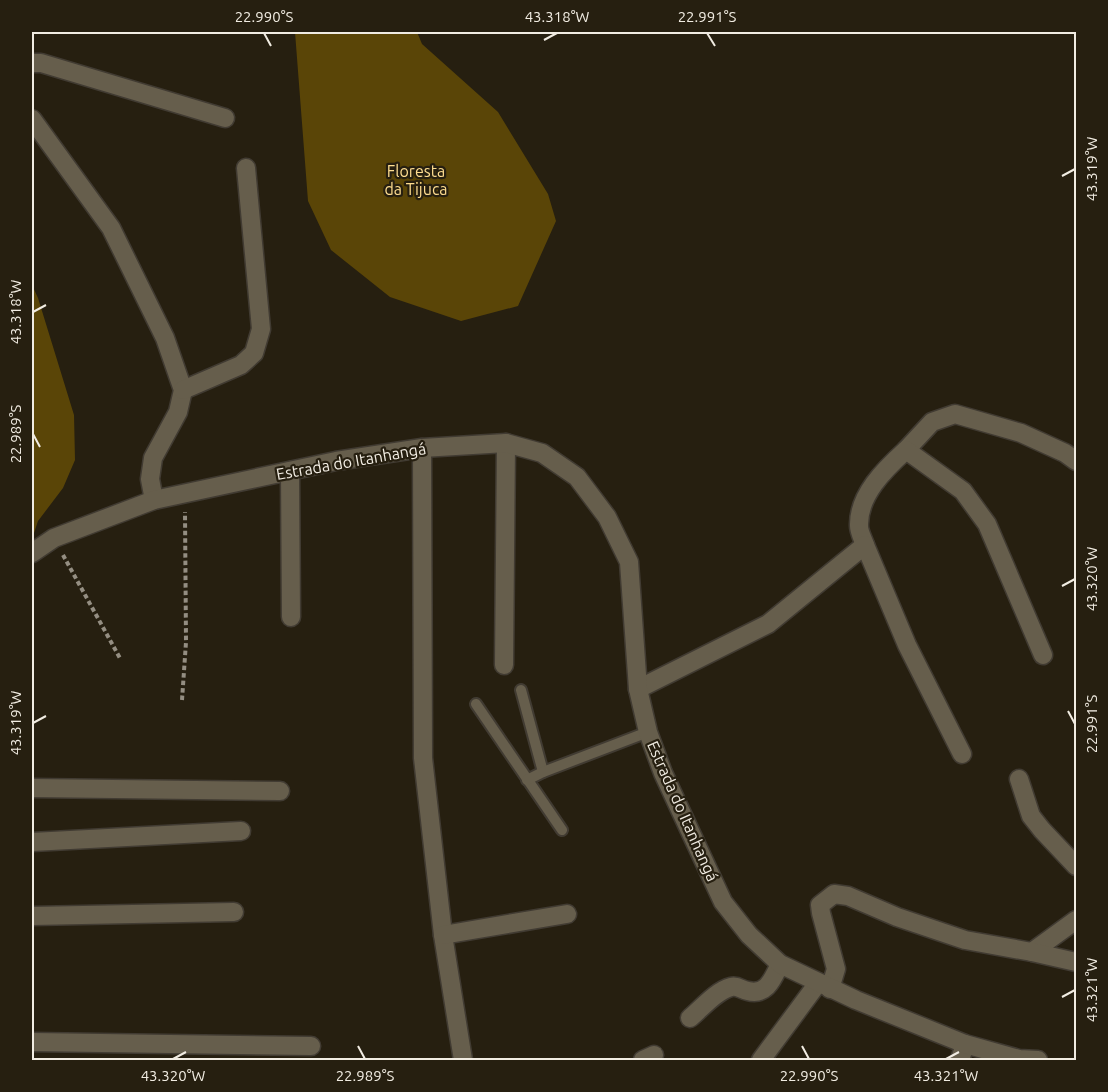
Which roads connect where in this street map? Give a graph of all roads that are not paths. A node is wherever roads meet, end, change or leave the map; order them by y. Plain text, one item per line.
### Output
1 (32, 63) edge
2 (32, 118) edge
3 (225, 118) dead end
4 (246, 168) dead end
5 (183, 390) junction
6 (506, 443) junction
7 (422, 448) junction
8 (906, 450) junction
9 (1077, 461) edge
10 (290, 471) junction
11 (154, 500) junction
12 (865, 544) junction
13 (32, 552) edge
14 (291, 617) dead end
15 (1043, 655) dead end
16 (504, 665) dead end
17 (638, 689) junction
18 (521, 690) dead end
19 (476, 704) dead end
20 (648, 732) junction
21 (962, 754) dead end
22 (543, 772) junction
23 (1019, 779) dead end
24 (527, 780) junction
25 (32, 788) edge
26 (280, 791) dead end
27 (562, 830) dead end
28 (241, 831) dead end
29 (32, 842) edge
30 (1077, 866) edge
31 (234, 912) dead end
32 (567, 914) dead end
33 (32, 916) edge
34 (1077, 920) edge
35 (443, 935) junction
36 (1032, 952) junction
37 (1077, 962) edge
38 (780, 964) junction
39 (824, 986) junction
40 (690, 1017) dead end
41 (32, 1042) edge
42 (311, 1046) dead end
43 (963, 1052) edge
44 (463, 1060) edge
45 (761, 1060) edge
46 (1038, 1060) edge

1 - 3 street
2 - 5 street
4 - 5 street
5 - 11 street
6 - 7 street, Estrada do Itanhangá
6 - 16 street
6 - 17 street, Estrada do Itanhangá
7 - 10 street, Estrada do Itanhangá
7 - 35 street
8 - 9 street
8 - 12 street
8 - 15 street
10 - 11 street, Estrada do Itanhangá
10 - 14 street
11 - 13 street, Estrada do Itanhangá
12 - 17 street
12 - 21 street
17 - 20 street, Estrada do Itanhangá
18 - 22 lane
19 - 24 lane
20 - 22 lane
20 - 38 street, Estrada do Itanhangá
22 - 24 lane
23 - 30 street
24 - 27 lane
25 - 26 street
28 - 29 street
31 - 33 street
32 - 35 street
34 - 36 street
35 - 44 street
36 - 37 street
36 - 39 street
38 - 39 street, Estrada do Itanhangá
38 - 40 street
39 - 43 street, Estrada do Itanhangá
39 - 45 street
41 - 42 street
43 - 46 street, Estrada do Itanhangá

